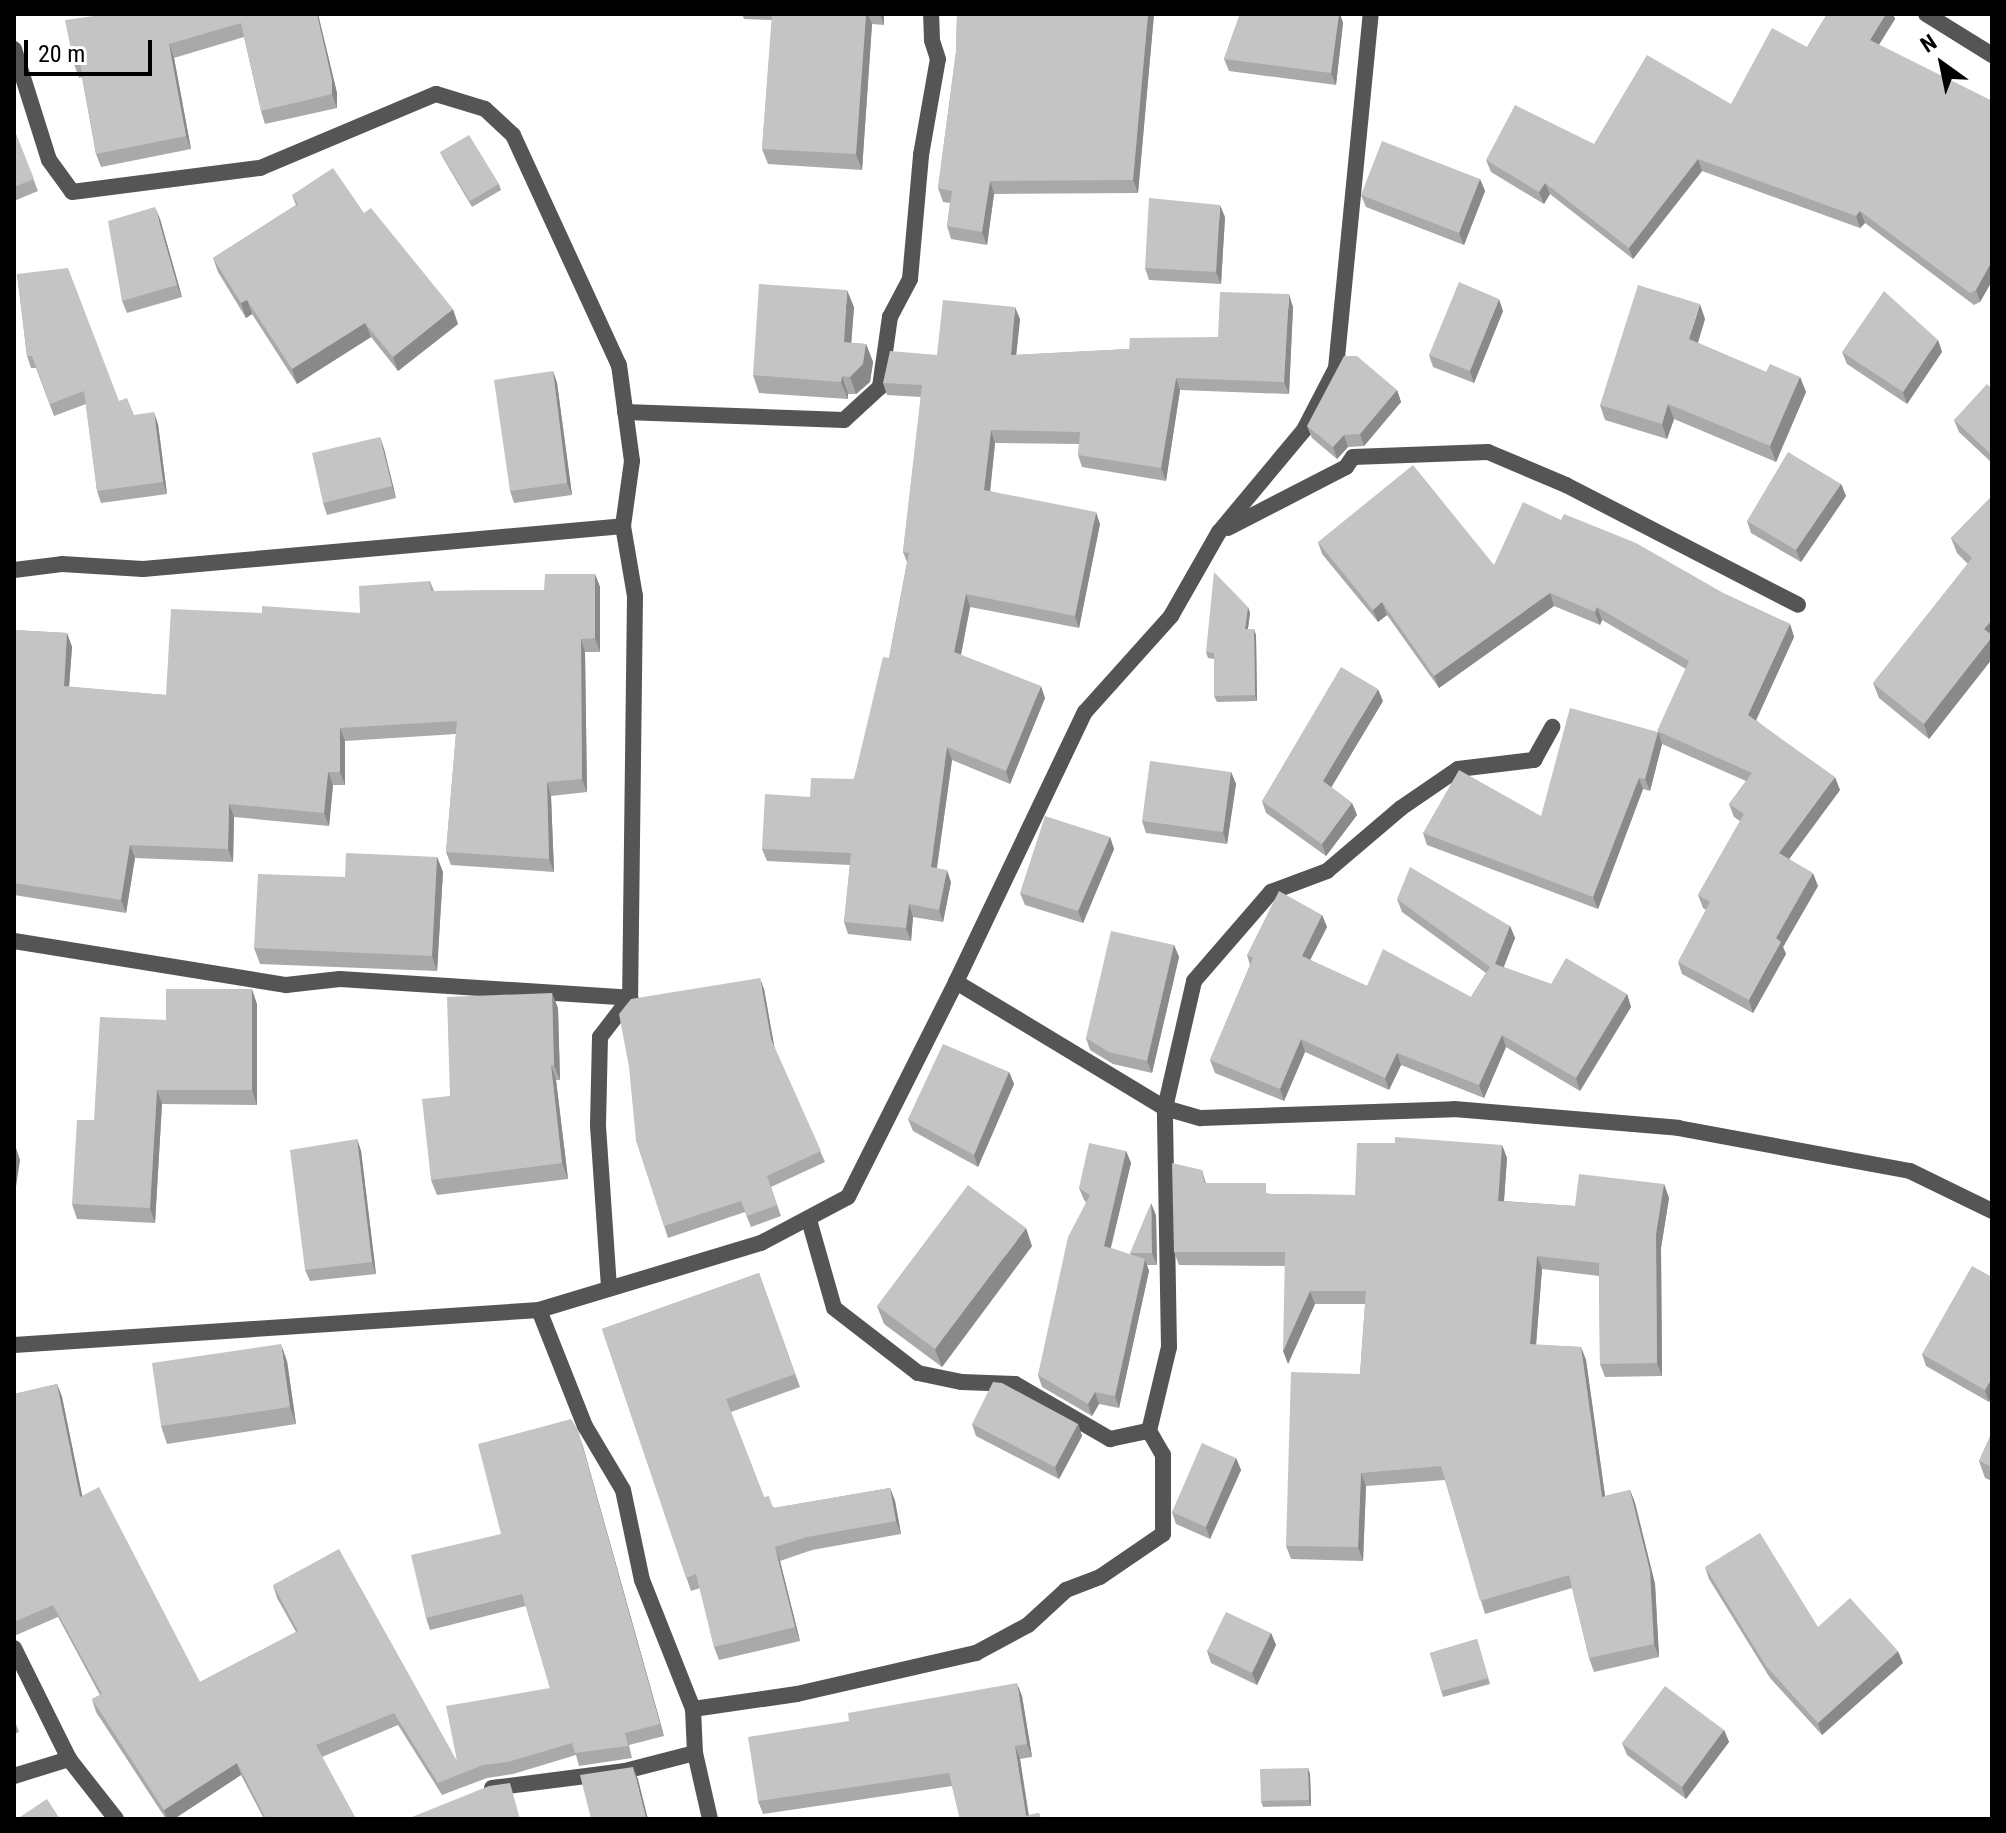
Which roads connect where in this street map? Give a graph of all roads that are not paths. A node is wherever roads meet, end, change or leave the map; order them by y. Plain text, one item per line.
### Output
1 (931, 14) edge
2 (1371, 14) edge
3 (1926, 14) edge
4 (14, 49) edge
5 (1992, 55) edge
6 (625, 412) junction
7 (623, 526) junction
8 (1219, 532) junction
9 (14, 570) edge
10 (1798, 605) dead end
11 (1552, 727) dead end
12 (14, 941) edge
13 (956, 982) junction
14 (630, 998) junction
15 (1165, 1108) junction
16 (1992, 1211) edge
17 (809, 1220) junction
18 (609, 1289) junction
19 (539, 1310) junction
20 (14, 1345) edge
21 (1149, 1431) junction
22 (14, 1648) edge
23 (693, 1709) junction
24 (695, 1753) junction
25 (69, 1759) junction
26 (14, 1776) edge
27 (478, 1794) edge
28 (116, 1819) edge
29 (710, 1819) edge

1 - 6 street
2 - 8 street
3 - 5 street
4 - 6 street
6 - 7 street
7 - 9 street
7 - 14 street
8 - 10 street
8 - 13 street
11 - 15 street
12 - 14 street
13 - 15 street
13 - 17 street
14 - 18 street
15 - 16 street
15 - 21 street
17 - 18 street
17 - 21 street
18 - 19 street
19 - 20 street
19 - 23 street
21 - 23 street
22 - 25 street
23 - 24 street
24 - 27 street
24 - 29 street
25 - 26 street
25 - 28 street

